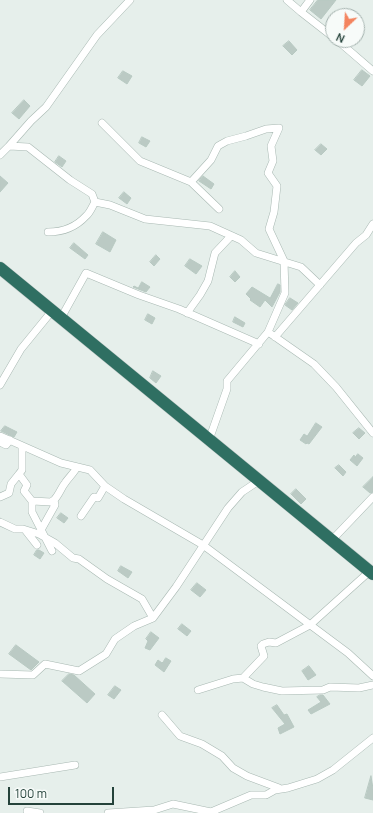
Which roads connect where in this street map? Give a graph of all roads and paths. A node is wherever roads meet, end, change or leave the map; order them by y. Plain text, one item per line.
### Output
1 (130, 0) edge
2 (287, 0) edge
3 (310, 0) edge
4 (301, 12) junction
5 (325, 31) edge
6 (347, 48) edge
7 (373, 70) edge
8 (102, 124) dead end
9 (9, 146) junction
10 (0, 155) edge
11 (190, 182) junction
12 (95, 202) junction
13 (219, 209) dead end
14 (373, 224) edge
15 (48, 232) dead end
16 (230, 236) junction
17 (284, 261) junction
18 (0, 268) edge
19 (320, 285) junction
20 (187, 313) junction
21 (56, 314) junction
22 (268, 332) junction
23 (275, 337) junction
24 (259, 344) junction
25 (0, 385) edge
26 (373, 433) edge
27 (0, 436) edge
28 (10, 440) junction
29 (209, 440) junction
30 (0, 442) edge
31 (22, 446) junction
32 (77, 467) junction
33 (19, 474) junction
34 (260, 480) junction
35 (105, 486) junction
36 (0, 497) edge
37 (373, 497) edge
38 (54, 500) junction
39 (32, 501) junction
40 (81, 516) dead end
41 (0, 522) edge
42 (26, 530) junction
43 (42, 533) junction
44 (332, 540) junction
45 (38, 545) dead end
46 (203, 545) junction
47 (52, 551) dead end
48 (371, 573) edge
49 (153, 618) junction
50 (310, 625) junction
51 (0, 674) edge
52 (373, 676) edge
53 (243, 678) junction
54 (373, 685) edge
55 (198, 690) dead end
56 (162, 715) dead end
57 (373, 738) edge
58 (75, 765) dead end
59 (0, 777) edge
60 (281, 789) junction
61 (28, 811) dead end
62 (40, 813) edge
63 (108, 813) edge

1 - 9 street
2 - 4 street
3 - 4 street
4 - 5 street
6 - 7 street
8 - 11 street
9 - 10 street
9 - 12 street
11 - 13 street
11 - 17 street
12 - 15 street
12 - 16 street
14 - 19 street
16 - 17 street
16 - 20 street
17 - 19 street
17 - 22 street
18 - 21 highway
19 - 23 street
20 - 21 street
20 - 24 street
21 - 25 street
21 - 29 highway
22 - 23 street
22 - 24 street
23 - 26 street
24 - 29 street
27 - 28 street
28 - 30 street
28 - 31 street
29 - 34 highway
31 - 32 street
31 - 33 street
32 - 35 street
32 - 38 street
33 - 36 street
33 - 39 street
34 - 44 highway
34 - 46 street
35 - 40 street
35 - 46 street
37 - 44 street
38 - 39 street
38 - 43 street
39 - 43 street
41 - 42 street
42 - 43 street
42 - 45 street
43 - 47 street
43 - 49 street
44 - 48 highway
46 - 49 street
46 - 50 street
48 - 50 street
49 - 51 street
50 - 52 street
50 - 53 street
53 - 54 street
53 - 55 street
56 - 60 street
57 - 60 street
58 - 59 street
60 - 63 street
61 - 62 street

